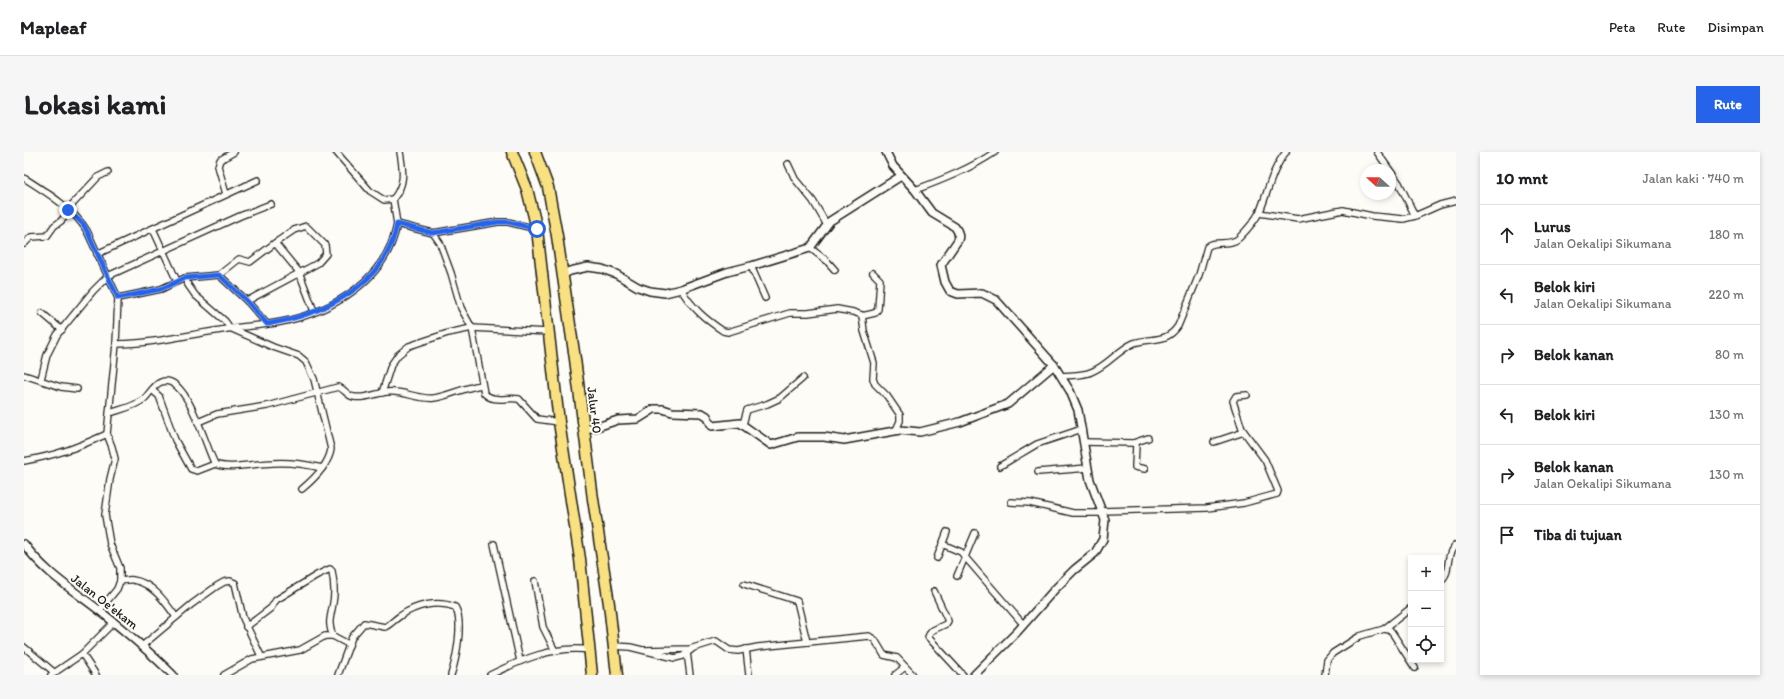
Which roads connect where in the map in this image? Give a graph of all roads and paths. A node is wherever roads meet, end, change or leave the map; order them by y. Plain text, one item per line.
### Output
1 (234, 152) edge
2 (336, 152) edge
3 (400, 152) edge
4 (512, 152) edge
5 (535, 152) edge
6 (886, 152) edge
7 (995, 152) edge
8 (1286, 152) edge
9 (1377, 152) edge
10 (788, 164) dead end
11 (108, 172) dead end
12 (901, 176) junction
13 (24, 178) edge
14 (258, 180) dead end
15 (915, 190) junction
16 (226, 194) junction
17 (394, 199) junction
18 (1456, 201) edge
19 (271, 204) dead end
20 (68, 211) junction
21 (1259, 213) junction
22 (1415, 216) junction
23 (397, 224) junction
24 (827, 225) junction
25 (153, 229) junction
26 (537, 229) junction
27 (433, 233) junction
28 (275, 243) junction
29 (24, 244) edge
30 (810, 248) junction
31 (164, 250) junction
32 (97, 254) junction
33 (751, 266) junction
34 (835, 270) dead end
35 (299, 272) junction
36 (873, 273) dead end
37 (219, 275) junction
38 (562, 275) junction
39 (108, 276) junction
40 (185, 278) junction
41 (177, 281) junction
42 (681, 289) junction
43 (118, 298) junction
44 (765, 298) dead end
45 (247, 301) junction
46 (314, 311) junction
47 (42, 313) dead end
48 (862, 316) junction
49 (267, 324) junction
50 (230, 328) junction
51 (472, 328) junction
52 (62, 330) junction
53 (548, 332) junction
54 (116, 344) junction
55 (1054, 366) junction
56 (24, 375) edge
57 (1060, 376) junction
58 (803, 378) dead end
59 (40, 379) junction
60 (482, 385) junction
61 (77, 388) dead end
62 (152, 390) junction
63 (382, 393) junction
64 (318, 394) junction
65 (1247, 395) dead end
66 (110, 413) junction
67 (198, 422) junction
68 (559, 422) junction
69 (743, 424) junction
70 (584, 428) junction
71 (1082, 429) junction
72 (896, 430) junction
73 (1244, 432) junction
74 (107, 434) junction
75 (1148, 438) dead end
76 (1084, 442) junction
77 (1214, 442) dead end
78 (1133, 443) junction
79 (24, 461) edge
80 (215, 464) junction
81 (1000, 466) dead end
82 (322, 468) junction
83 (1088, 468) junction
84 (1145, 469) dead end
85 (1038, 472) dead end
86 (302, 488) dead end
87 (1011, 502) dead end
88 (1102, 512) junction
89 (947, 532) dead end
90 (975, 533) dead end
91 (494, 544) dead end
92 (942, 544) junction
93 (1456, 545) edge
94 (25, 548) edge
95 (965, 557) junction
96 (937, 558) dead end
97 (957, 576) dead end
98 (1444, 576) edge
99 (120, 581) junction
100 (535, 581) dead end
101 (744, 584) dead end
102 (934, 591) dead end
103 (99, 610) junction
104 (1408, 610) edge
105 (176, 617) junction
106 (114, 622) junction
107 (1023, 624) junction
108 (246, 627) junction
109 (1384, 629) junction
110 (333, 636) junction
111 (807, 642) junction
112 (348, 644) junction
113 (701, 645) junction
114 (142, 646) junction
115 (614, 646) junction
116 (24, 647) edge
117 (746, 649) junction
118 (555, 650) junction
119 (590, 650) junction
120 (644, 650) junction
121 (687, 652) junction
122 (82, 654) junction
123 (261, 656) junction
124 (520, 661) junction
125 (905, 667) junction
126 (1415, 668) dead end
127 (53, 674) edge
128 (96, 675) edge
129 (173, 675) edge
130 (224, 675) edge
131 (338, 675) edge
132 (451, 675) edge
133 (490, 675) edge
134 (592, 675) edge
135 (617, 675) edge
136 (690, 675) edge
137 (749, 675) edge
138 (895, 675) edge
139 (912, 675) edge
140 (963, 675) edge
141 (974, 675) edge
142 (1325, 675) edge

1 - 16 street
2 - 17 street
3 - 17 street
4 - 26 highway
5 - 38 highway, Jalur 40
6 - 12 street
7 - 15 street
8 - 21 street
9 - 22 street
10 - 24 street
11 - 20 street
12 - 15 street
12 - 24 street
13 - 20 street
14 - 16 street
15 - 55 street
16 - 25 street
17 - 23 street
18 - 22 street
19 - 31 street
20 - 29 street
20 - 32 street
21 - 22 street
21 - 57 street
23 - 27 street
23 - 46 street
24 - 30 street
25 - 31 street
25 - 32 street
26 - 27 street
26 - 53 highway
27 - 51 street
28 - 35 street
28 - 35 street
28 - 37 street
30 - 33 street
30 - 34 street
31 - 39 street
31 - 41 street
32 - 39 street
33 - 42 street
33 - 44 street
35 - 45 street
35 - 46 street
36 - 48 street
37 - 40 street
37 - 45 street
38 - 42 street
38 - 70 highway, Jalur 40
39 - 43 street
39 - 52 street
40 - 41 street
40 - 50 street
41 - 43 street
42 - 48 street
43 - 54 street
45 - 49 street
46 - 49 street
47 - 52 street
48 - 72 street
49 - 50 street
50 - 54 street
50 - 64 street
51 - 53 street
51 - 60 street
51 - 63 street
52 - 59 street
53 - 68 highway
54 - 66 street
55 - 57 street
55 - 72 street
56 - 59 street
57 - 71 street
58 - 69 street
59 - 61 street
60 - 63 street
60 - 68 street
62 - 66 street
62 - 67 street
62 - 80 street
63 - 64 street
64 - 67 street
64 - 82 street
65 - 73 street
66 - 74 street
67 - 80 street
68 - 119 highway
69 - 70 street
69 - 72 street
70 - 115 highway, Jalur 40
71 - 76 street
71 - 81 street
73 - 77 street
73 - 88 street
74 - 79 street
74 - 99 street
75 - 78 street
76 - 78 street
76 - 83 street
78 - 84 street
80 - 82 street
82 - 86 street
83 - 85 street
83 - 88 street
87 - 88 street
88 - 107 street
89 - 92 street
90 - 95 street
91 - 124 street
92 - 95 street
92 - 96 street
93 - 98 street
94 - 103 street, Jalan Oe'ekam
95 - 97 street
95 - 107 street
99 - 103 street
99 - 105 street
100 - 118 street
101 - 111 street
102 - 140 street
103 - 106 street, Jalan Oe'ekam
104 - 109 street
105 - 108 street
105 - 114 street
106 - 114 street, Jalan Oe'ekam
106 - 122 street
107 - 141 street
108 - 110 street
108 - 123 street
109 - 126 street
109 - 142 street
110 - 112 street
110 - 123 street
111 - 117 street
111 - 125 street
112 - 131 street
112 - 132 street
113 - 117 street
113 - 120 street
113 - 121 street
114 - 129 street, Jalan Oe'ekam
115 - 120 street
115 - 135 highway, Jalur 40
116 - 127 street
117 - 137 street
118 - 119 street
118 - 124 street
119 - 134 highway
120 - 121 street
121 - 136 street
122 - 127 street
122 - 128 street
123 - 130 street
124 - 133 street
125 - 138 street
125 - 139 street

